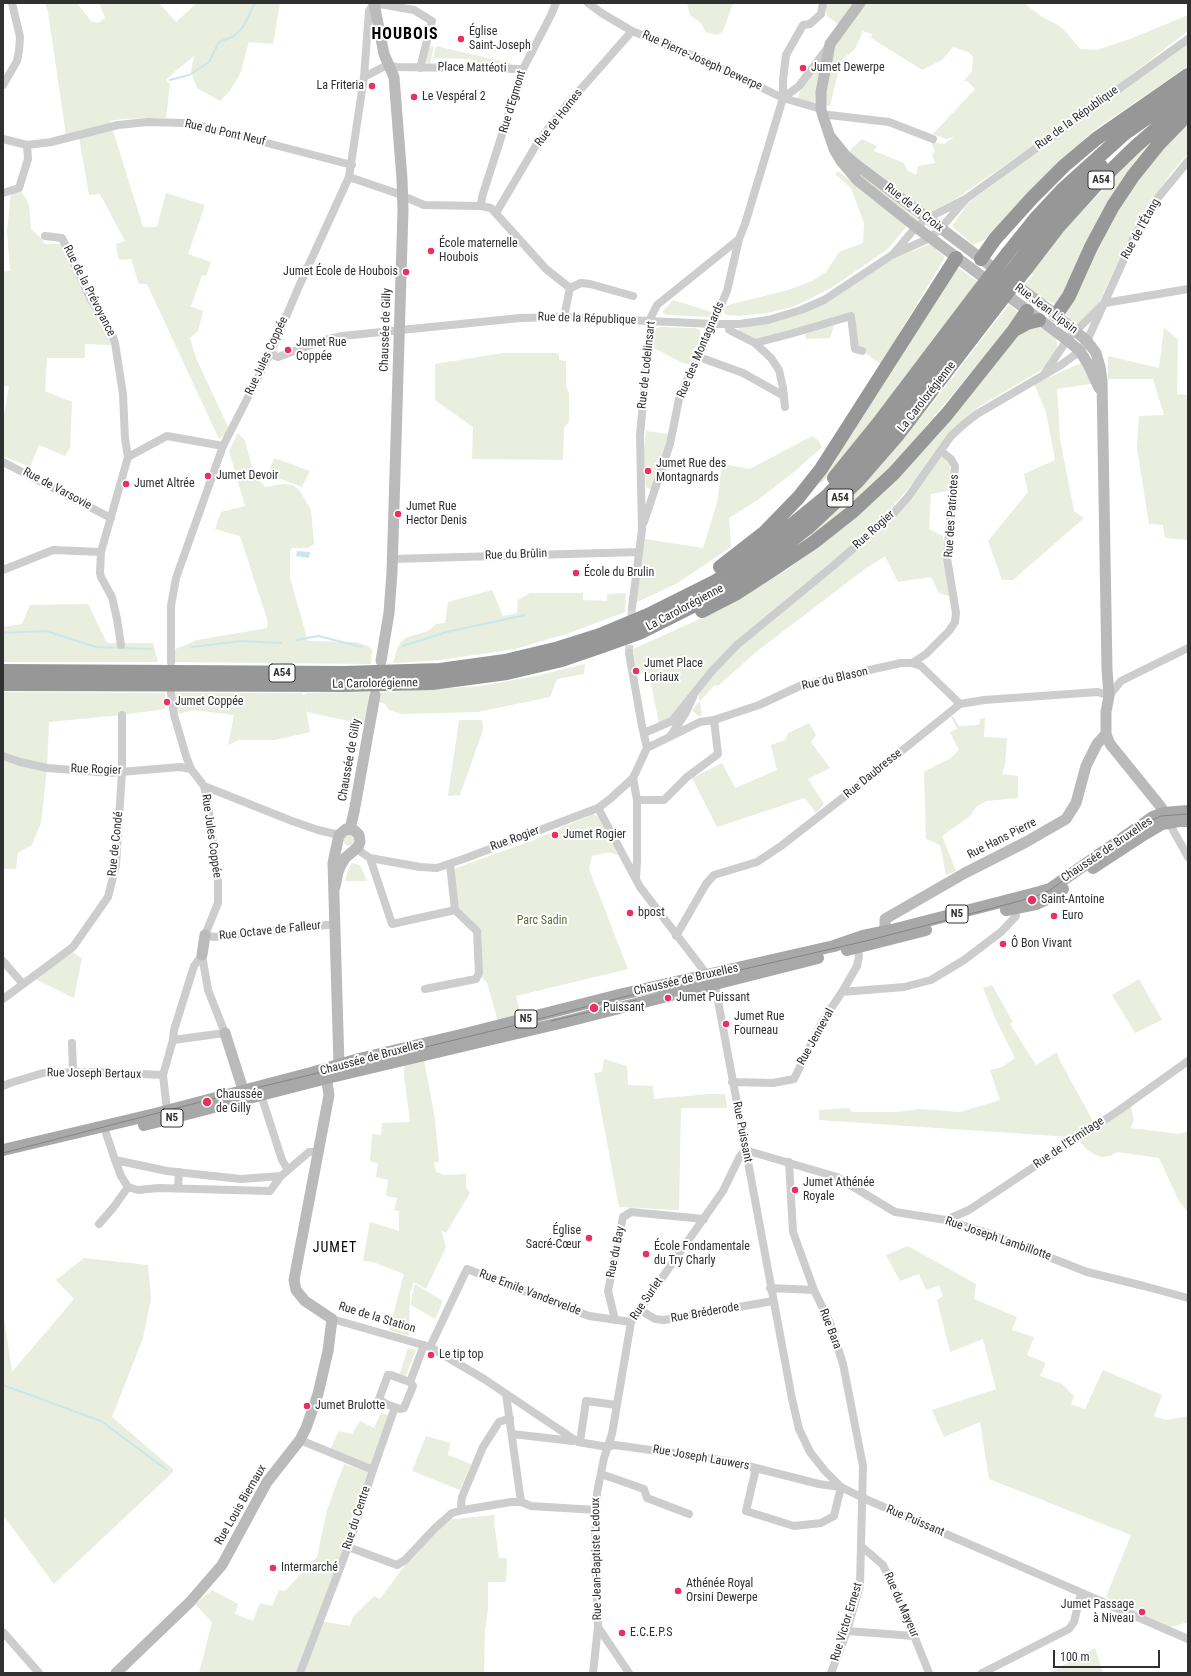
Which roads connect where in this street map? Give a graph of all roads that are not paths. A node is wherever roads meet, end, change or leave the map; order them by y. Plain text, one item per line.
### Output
1 (12, 3) edge
2 (374, 3) edge
3 (556, 3) edge
4 (588, 3) edge
5 (822, 3) edge
6 (860, 3) edge
7 (632, 31) junction
8 (1188, 39) edge
9 (830, 44) junction
10 (387, 65) junction
11 (420, 68) junction
12 (523, 69) junction
13 (1188, 75) edge
14 (364, 77) junction
15 (3, 85) edge
16 (1188, 89) edge
17 (783, 98) junction
18 (1188, 101) edge
19 (822, 112) junction
20 (1188, 114) edge
21 (829, 136) junction
22 (3, 139) edge
23 (933, 139) dead end
24 (27, 145) junction
25 (1188, 161) edge
26 (352, 165) junction
27 (349, 177) junction
28 (3, 193) edge
29 (402, 196) junction
30 (967, 198) junction
31 (481, 206) junction
32 (496, 213) junction
33 (928, 218) junction
34 (916, 227) junction
35 (941, 228) junction
36 (45, 236) dead end
37 (930, 238) junction
38 (739, 239) junction
39 (892, 255) junction
40 (976, 256) junction
41 (956, 258) junction
42 (1017, 262) junction
43 (978, 274) junction
44 (1005, 277) joint
45 (570, 288) junction
46 (997, 288) joint
47 (1021, 289) junction
48 (1188, 289) edge
49 (633, 296) dead end
50 (1105, 303) junction
51 (984, 304) junction
52 (1027, 311) junction
53 (1056, 315) junction
54 (564, 317) junction
55 (1039, 320) junction
56 (650, 322) junction
57 (713, 324) junction
58 (729, 324) junction
59 (399, 330) junction
60 (1014, 330) junction
61 (1076, 331) junction
62 (1067, 340) junction
63 (1087, 341) junction
64 (755, 343) junction
65 (862, 351) dead end
66 (1080, 351) junction
67 (270, 354) junction
68 (698, 357) junction
69 (1045, 373) junction
70 (784, 396) junction
71 (1102, 400) junction
72 (785, 407) dead end
73 (223, 446) junction
74 (941, 451) junction
75 (128, 458) junction
76 (3, 462) edge
77 (111, 518) junction
78 (642, 530) junction
79 (102, 552) junction
80 (639, 552) junction
81 (392, 559) junction
82 (3, 570) edge
83 (632, 607) tunnel mouth
84 (648, 615) junction
85 (639, 633) junction
86 (121, 645) dead end
87 (1188, 648) edge
88 (629, 653) tunnel mouth
89 (381, 661) dead end
90 (171, 662) dead end
91 (912, 663) junction
92 (3, 672) edge
93 (3, 684) edge
94 (698, 687) junction
95 (171, 693) dead end
96 (375, 695) dead end
97 (1109, 696) junction
98 (960, 704) junction
99 (676, 714) junction
100 (685, 714) junction
101 (122, 715) dead end
102 (714, 720) junction
103 (700, 722) junction
104 (644, 733) junction
105 (1106, 734) junction
106 (671, 736) junction
107 (647, 748) junction
108 (3, 756) edge
109 (191, 769) junction
110 (122, 772) junction
111 (633, 778) junction
112 (204, 786) junction
113 (637, 800) junction
114 (598, 808) junction
115 (1188, 811) edge
116 (1166, 817) junction
117 (1188, 821) edge
118 (350, 828) junction
119 (339, 839) junction
120 (356, 848) junction
121 (1188, 857) edge
122 (370, 858) junction
123 (450, 864) junction
124 (636, 879) junction
125 (335, 887) junction
126 (1015, 903) junction
127 (455, 910) junction
128 (336, 924) junction
129 (205, 935) junction
130 (676, 936) junction
131 (885, 936) junction
132 (857, 943) junction
133 (202, 955) junction
134 (3, 961) edge
135 (709, 979) junction
136 (23, 984) junction
137 (425, 989) dead end
138 (842, 992) junction
139 (3, 999) edge
140 (225, 1033) junction
141 (173, 1040) junction
142 (72, 1043) dead end
143 (1188, 1061) edge
144 (340, 1070) junction
145 (73, 1072) junction
146 (326, 1074) junction
147 (163, 1075) junction
148 (732, 1082) junction
149 (3, 1086) edge
150 (245, 1095) junction
151 (261, 1096) junction
152 (167, 1110) junction
153 (106, 1133) junction
154 (3, 1150) edge
155 (745, 1150) junction
156 (318, 1152) junction
157 (3, 1158) edge
158 (116, 1160) junction
159 (789, 1162) junction
160 (288, 1170) junction
161 (179, 1172) junction
162 (281, 1176) junction
163 (230, 1178) junction
164 (128, 1187) junction
165 (178, 1188) junction
166 (229, 1190) junction
167 (704, 1219) junction
168 (946, 1220) junction
169 (99, 1224) dead end
170 (770, 1288) junction
171 (814, 1290) junction
172 (1188, 1298) edge
173 (773, 1301) junction
174 (640, 1310) junction
175 (332, 1319) junction
176 (615, 1320) junction
177 (631, 1322) junction
178 (427, 1346) junction
179 (410, 1382) junction
180 (506, 1394) junction
181 (617, 1405) junction
182 (395, 1407) junction
183 (510, 1418) junction
184 (512, 1434) junction
185 (300, 1440) junction
186 (579, 1442) junction
187 (608, 1447) junction
188 (756, 1468) junction
189 (373, 1470) junction
190 (601, 1474) junction
191 (841, 1487) junction
192 (863, 1498) junction
193 (521, 1502) junction
194 (463, 1510) junction
195 (596, 1510) junction
196 (689, 1514) dead end
197 (861, 1546) junction
198 (348, 1547) junction
199 (1081, 1593) junction
200 (598, 1627) junction
201 (847, 1631) junction
202 (3, 1632) edge
203 (914, 1636) junction
204 (1188, 1640) edge
205 (39, 1673) edge
206 (116, 1673) edge
207 (300, 1673) edge
208 (593, 1673) edge
209 (629, 1673) edge
210 (831, 1673) edge
211 (929, 1673) edge
212 (982, 1673) edge

1 - 15 street
2 - 10 street, Chaussée de Gilly
2 - 11 street, Place Mattéoti
2 - 14 street
3 - 12 street, Rue d'Egmont
4 - 7 street, Rue Pierre-Joseph Dewerpe
5 - 17 street, Rue de Lodelinsart
6 - 9 street, Rue de la Croix
7 - 17 street, Rue Pierre-Joseph Dewerpe
7 - 32 street, Rue de Hornes
8 - 30 street, Rue de la République
9 - 17 street, Rue de la Croix
9 - 19 street, Rue de la Croix
10 - 11 street, Place Mattéoti
10 - 14 street
10 - 29 street, Chaussée de Gilly
11 - 12 street, Place Mattéoti
12 - 31 street, Rue d'Egmont
13 - 40 highway
14 - 26 street, Rue Jules Coppée
16 - 42 highway, La Carolorégienne / A54
17 - 19 street, Rue Pierre-Joseph Dewerpe
17 - 38 street, Rue de Lodelinsart
18 - 42 highway, La Carolorégienne / A54
19 - 21 street, Rue de la Croix
19 - 23 street, Rue Pierre-Joseph Dewerpe
20 - 53 highway
21 - 33 street, Rue de la Croix
21 - 34 street, Rue de la Croix
22 - 24 street, Rue du Pont Neuf
24 - 26 street, Rue du Pont Neuf
24 - 28 street
25 - 50 street, Rue de l'Étang
26 - 27 street, Rue Jules Coppée
27 - 29 street
27 - 67 street, Rue Jules Coppée
29 - 31 street
29 - 59 street, Chaussée de Gilly
30 - 33 street, Rue de la République
30 - 35 street, Rue de la République
31 - 32 street
32 - 45 street
33 - 34 street, Rue de la République
33 - 35 street, Rue de la Croix
34 - 37 street, Rue de la Croix
34 - 39 street, Rue de la République
35 - 37 street, Rue de la République
35 - 40 street, Rue de la Croix
36 - 75 street, Rue de la Prévoyance
37 - 39 street, Rue de la République
37 - 41 street, Rue de la Croix
38 - 56 street, Rue de Lodelinsart
38 - 57 street, Rue des Montagnards
39 - 58 street, Rue de la République
40 - 41 street
40 - 43 street
40 - 44 street, Rue de la Croix
41 - 43 street, Rue de la Croix
41 - 84 highway
42 - 51 highway, La Carolorégienne / A54, bridge
43 - 46 street, Rue de la Croix
44 - 47 street, Rue Jean Lipsin
45 - 49 street
45 - 54 street
46 - 52 street, Rue Jean Lipsin
47 - 52 street
47 - 53 street, Rue Jean Lipsin
48 - 50 street
50 - 61 street, Rue de l'Étang
50 - 63 street, Rue de l'Étang
51 - 84 highway, La Carolorégienne / A54
51 - 85 highway, La Carolorégienne / A54
52 - 55 street, Rue Jean Lipsin
52 - 60 highway
53 - 55 street
53 - 61 street, Rue Jean Lipsin
54 - 56 street, Rue de la République
54 - 59 street, Rue de la République
55 - 60 highway
55 - 62 street, Rue Jean Lipsin
56 - 57 street, Rue de la République
56 - 78 street, Rue de Lodelinsart
57 - 58 street, Rue de la République
57 - 68 street, Rue des Montagnards
58 - 64 street
59 - 67 street, Rue de la République
59 - 81 street, Chaussée de Gilly
60 - 85 highway
61 - 62 street, Rue de l'Étang
61 - 63 street, Rue Jean Lipsin
62 - 66 street, Rue Jean Lipsin
62 - 69 street, Rue Rogier
63 - 66 street, Rue de l'Étang
63 - 71 street, Rue Jean Lipsin
64 - 65 street
64 - 70 street
66 - 69 street, Rue Rogier
66 - 71 street
67 - 73 street, Rue Jules Coppée
68 - 70 street
68 - 78 street, Rue des Montagnards
69 - 74 street, Rue Rogier
70 - 72 street
71 - 97 street
73 - 75 street
73 - 90 street, Rue Jules Coppée
74 - 91 street, Rue des Patriotes
74 - 94 street, Rue Rogier
75 - 77 street
76 - 77 street, Rue de Varsovie
77 - 79 street
78 - 80 street, Rue de Lodelinsart
79 - 82 street
79 - 86 street
80 - 81 street, Rue du Brûlin
80 - 83 street, Rue de Lodelinsart
81 - 89 street, Chaussée de Gilly
84 - 92 highway, La Carolorégienne / A54
85 - 93 highway, La Carolorégienne / A54
87 - 97 street
88 - 104 street
91 - 98 street
91 - 102 street, Rue du Blason
94 - 99 street
94 - 100 street
95 - 109 street, Rue Jules Coppée
96 - 118 street, Chaussée de Gilly
97 - 98 street, Rue Daubresse
97 - 105 street
98 - 130 street, Rue Daubresse
99 - 100 street
99 - 104 street
100 - 103 street
100 - 106 street
101 - 110 street, Rue de Condé
102 - 103 street, Rue du Blason
102 - 113 street
103 - 106 street, Rue du Blason
104 - 107 street
105 - 116 street
105 - 131 street, Rue Hans Pierre
106 - 107 street, Rue du Blason
107 - 111 street, Rue Rogier
108 - 110 street, Rue Rogier
109 - 110 street, Rue Rogier
109 - 112 street, Rue Jules Coppée
110 - 136 street, Rue de Condé
111 - 113 street
111 - 114 street, Rue Rogier
112 - 119 street
112 - 129 street, Rue Jules Coppée
113 - 124 street
114 - 123 street, Rue Rogier
114 - 124 street, Rue Puissant
115 - 116 main road, Chaussée de Bruxelles / N5
116 - 117 main road, Chaussée de Bruxelles / N5
116 - 121 street
116 - 126 main road, Chaussée de Bruxelles / N5
118 - 119 street
118 - 120 street
119 - 120 street
119 - 125 street
120 - 122 street
120 - 125 street
122 - 123 street, Rue Rogier
122 - 127 street
123 - 127 street
124 - 130 street, Rue Puissant
125 - 128 street
126 - 131 main road, Chaussée de Bruxelles / N5
126 - 132 main road, Chaussée de Bruxelles / N5
126 - 138 street
127 - 137 street
128 - 129 street, Rue Octave de Falleur
128 - 144 street
129 - 133 street
130 - 135 street, Rue Puissant
131 - 132 main road, Chaussée de Bruxelles / N5
132 - 135 main road, Chaussée de Bruxelles / N5
132 - 138 street, Rue Jenneval
133 - 140 street
133 - 141 street
134 - 136 street
135 - 144 main road, Chaussée de Bruxelles / N5
135 - 148 street, Rue Puissant
136 - 139 street, Rue de Condé
138 - 148 street, Rue Jenneval
140 - 141 street
140 - 150 street
141 - 147 street
142 - 145 street
143 - 168 street, Rue de l'Ermitage
144 - 146 main road, Chaussée de Bruxelles / N5
145 - 147 street, Rue Joseph Bertaux
145 - 149 street, Rue Joseph Bertaux
146 - 150 main road, Chaussée de Bruxelles / N5
146 - 151 main road, Chaussée de Bruxelles / N5
146 - 156 street, Rue de la Station
147 - 152 street
148 - 155 street, Rue Puissant
150 - 151 main road, Chaussée de Bruxelles / N5
150 - 152 main road, Chaussée de Bruxelles / N5
150 - 153 main road, Chaussée de Bruxelles / N5
151 - 160 street
152 - 154 main road, Chaussée de Bruxelles / N5
153 - 157 main road, Chaussée de Bruxelles / N5
153 - 158 street
155 - 159 street, Rue Joseph Lambillotte
155 - 167 street, Rue Surlet
155 - 170 street, Rue Puissant
156 - 160 street
156 - 175 street, Rue de la Station
158 - 161 street
158 - 164 street
159 - 168 street, Rue Joseph Lambillotte
159 - 171 street, Rue Bara
160 - 162 street
161 - 163 street
161 - 165 street
162 - 163 street
162 - 166 street
163 - 166 street
164 - 165 street
164 - 169 street
165 - 166 street
167 - 174 street, Rue Surlet
167 - 176 street, Rue du Bay
168 - 172 street, Rue Joseph Lambillotte
170 - 171 street
170 - 173 street, Rue Puissant
171 - 192 street, Rue Bara
173 - 174 street, Rue Bréderode
173 - 191 street, Rue Puissant
174 - 177 street, Rue Surlet
175 - 178 street, Rue de la Station
175 - 185 street, Rue Louis Biernaux
176 - 177 street, Rue Emile Vandervelde
176 - 178 street, Rue Emile Vandervelde
177 - 181 street, Rue Surlet
178 - 179 street
178 - 180 street, Rue de la Station
179 - 182 street
179 - 182 street
180 - 183 street
180 - 186 street, Rue de la Station
181 - 186 street
181 - 187 street, Rue Surlet
182 - 189 street, Rue du Centre
183 - 184 street
183 - 194 street
184 - 186 street
184 - 193 street
185 - 189 street
185 - 206 street, Rue Louis Biernaux
186 - 187 street, Rue de la Station
187 - 188 street, Rue Joseph Lauwers
187 - 190 street, Rue Jean-Baptiste Ledoux
188 - 191 street, Rue Joseph Lauwers
188 - 191 street
189 - 198 street, Rue du Centre
190 - 195 street, Rue Jean-Baptiste Ledoux
190 - 196 street
191 - 192 street, Rue Puissant
192 - 197 street, Rue Victor Ernest
192 - 199 street, Rue Puissant
193 - 194 street
193 - 195 street
194 - 198 street
195 - 200 street, Rue Jean-Baptiste Ledoux
197 - 201 street, Rue Victor Ernest
197 - 203 street, Rue du Mayeur
198 - 207 street, Rue du Centre
199 - 204 street, Rue Puissant
199 - 212 street
200 - 208 street, Rue Jean-Baptiste Ledoux
200 - 209 street
201 - 203 street
201 - 210 street, Rue Victor Ernest
202 - 205 street
203 - 211 street, Rue du Mayeur

